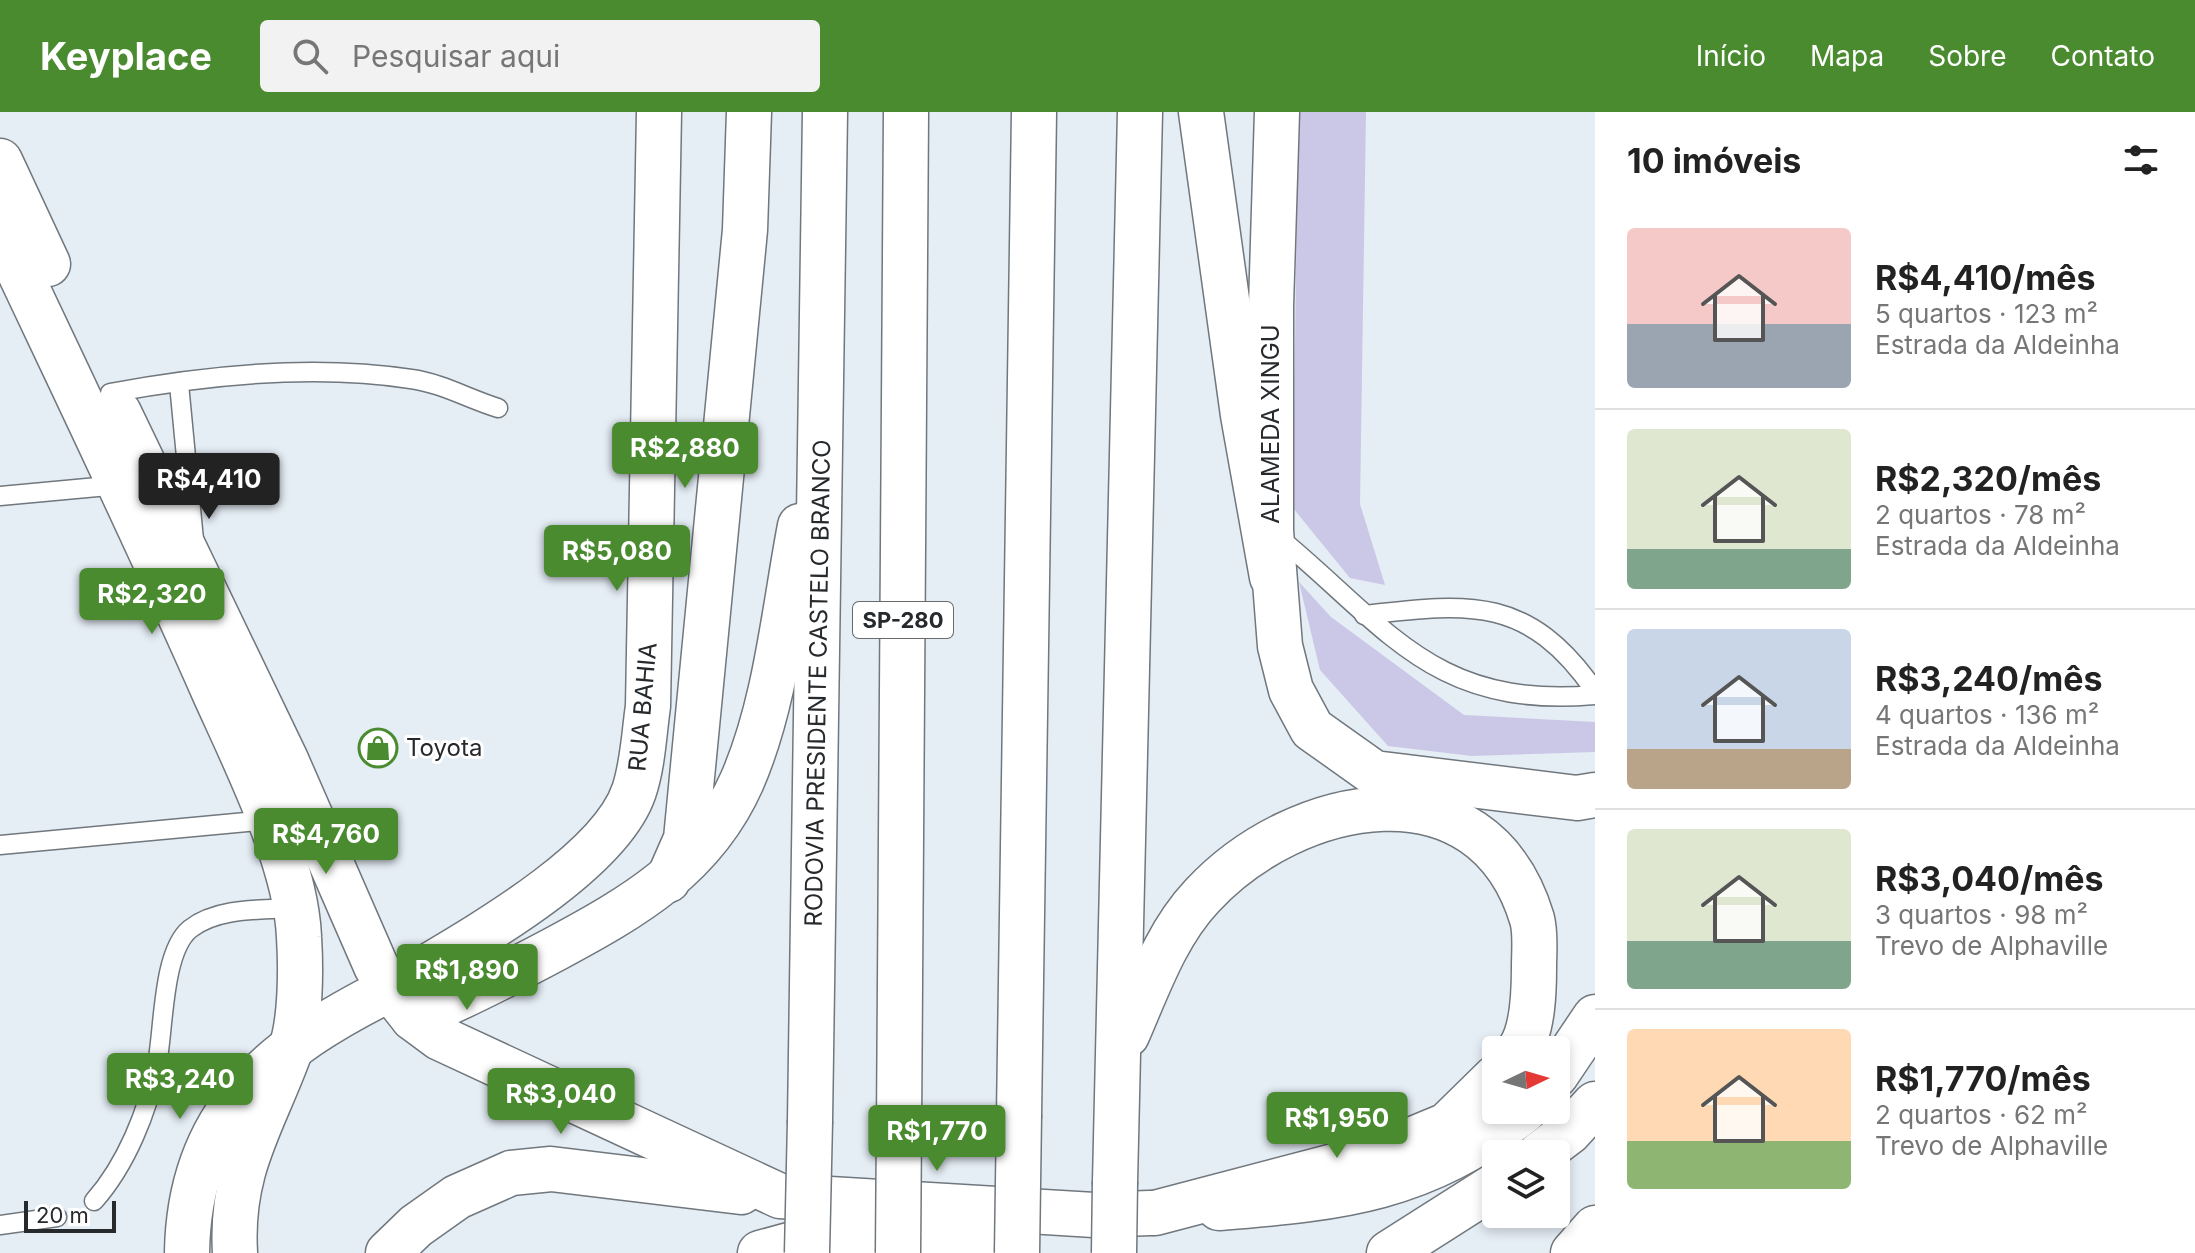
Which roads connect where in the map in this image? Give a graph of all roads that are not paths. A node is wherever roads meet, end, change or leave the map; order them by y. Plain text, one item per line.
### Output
1 (659, 112) edge
2 (749, 112) edge
3 (825, 112) edge
4 (906, 112) edge
5 (1034, 112) edge
6 (1140, 112) edge
7 (1201, 112) edge
8 (1277, 112) edge
9 (0, 161) edge
10 (0, 231) edge
11 (179, 384) junction
12 (110, 393) junction
13 (823, 402) junction
14 (498, 408) dead end
15 (119, 485) junction
16 (0, 496) edge
17 (1271, 531) junction
18 (195, 571) junction
19 (1272, 577) junction
20 (1364, 615) junction
21 (1595, 693) edge
22 (1595, 795) edge
23 (268, 820) junction
24 (0, 845) edge
25 (668, 880) junction
26 (296, 908) junction
27 (352, 911) junction
28 (401, 1004) junction
29 (1595, 1017) edge
30 (1526, 1036) edge
31 (292, 1048) junction
32 (1570, 1054) edge
33 (1117, 1075) junction
34 (1482, 1091) edge
35 (1595, 1104) edge
36 (1505, 1124) edge
37 (1558, 1140) edge
38 (1482, 1194) edge
39 (780, 1196) junction
40 (94, 1201) dead end
41 (1155, 1213) junction
42 (57, 1217) dead end
43 (0, 1225) edge
44 (1595, 1228) edge
45 (187, 1253) edge
46 (235, 1253) edge
47 (388, 1253) edge
48 (760, 1253) edge
49 (807, 1253) edge
50 (898, 1253) edge
51 (1016, 1253) edge
52 (1114, 1253) edge
53 (1389, 1253) edge
54 (1573, 1253) edge

1 - 28 main road, RUA BAHIA
2 - 25 main road
3 - 13 main road, RODOVIA PRESIDENTE CASTELO BRANCO
4 - 50 main road, SP-280, bridge
5 - 51 main road, bridge
6 - 33 main road
7 - 19 main road
8 - 17 main road, ALAMEDA XINGU
9 - 12 main road
10 - 15 main road
11 - 12 lane
11 - 14 lane
11 - 18 lane
12 - 18 main road
13 - 25 main road
13 - 49 main road, RODOVIA PRESIDENTE CASTELO BRANCO, bridge
15 - 16 lane
15 - 23 main road
17 - 19 main road, ALAMEDA XINGU
17 - 20 lane
18 - 27 main road
19 - 22 main road, ALAMEDA XINGU
20 - 21 lane
20 - 21 lane
23 - 24 lane
23 - 26 main road
25 - 28 main road
26 - 27 main road
26 - 31 main road
26 - 40 lane
27 - 28 main road
28 - 31 main road
28 - 39 main road
29 - 32 main road
30 - 33 main road
31 - 45 main road
31 - 46 main road
33 - 52 main road, bridge
34 - 41 main road
35 - 37 main road
36 - 41 main road
38 - 53 main road
39 - 41 main road
39 - 47 main road
42 - 43 lane
44 - 54 main road
48 - 51 main road

